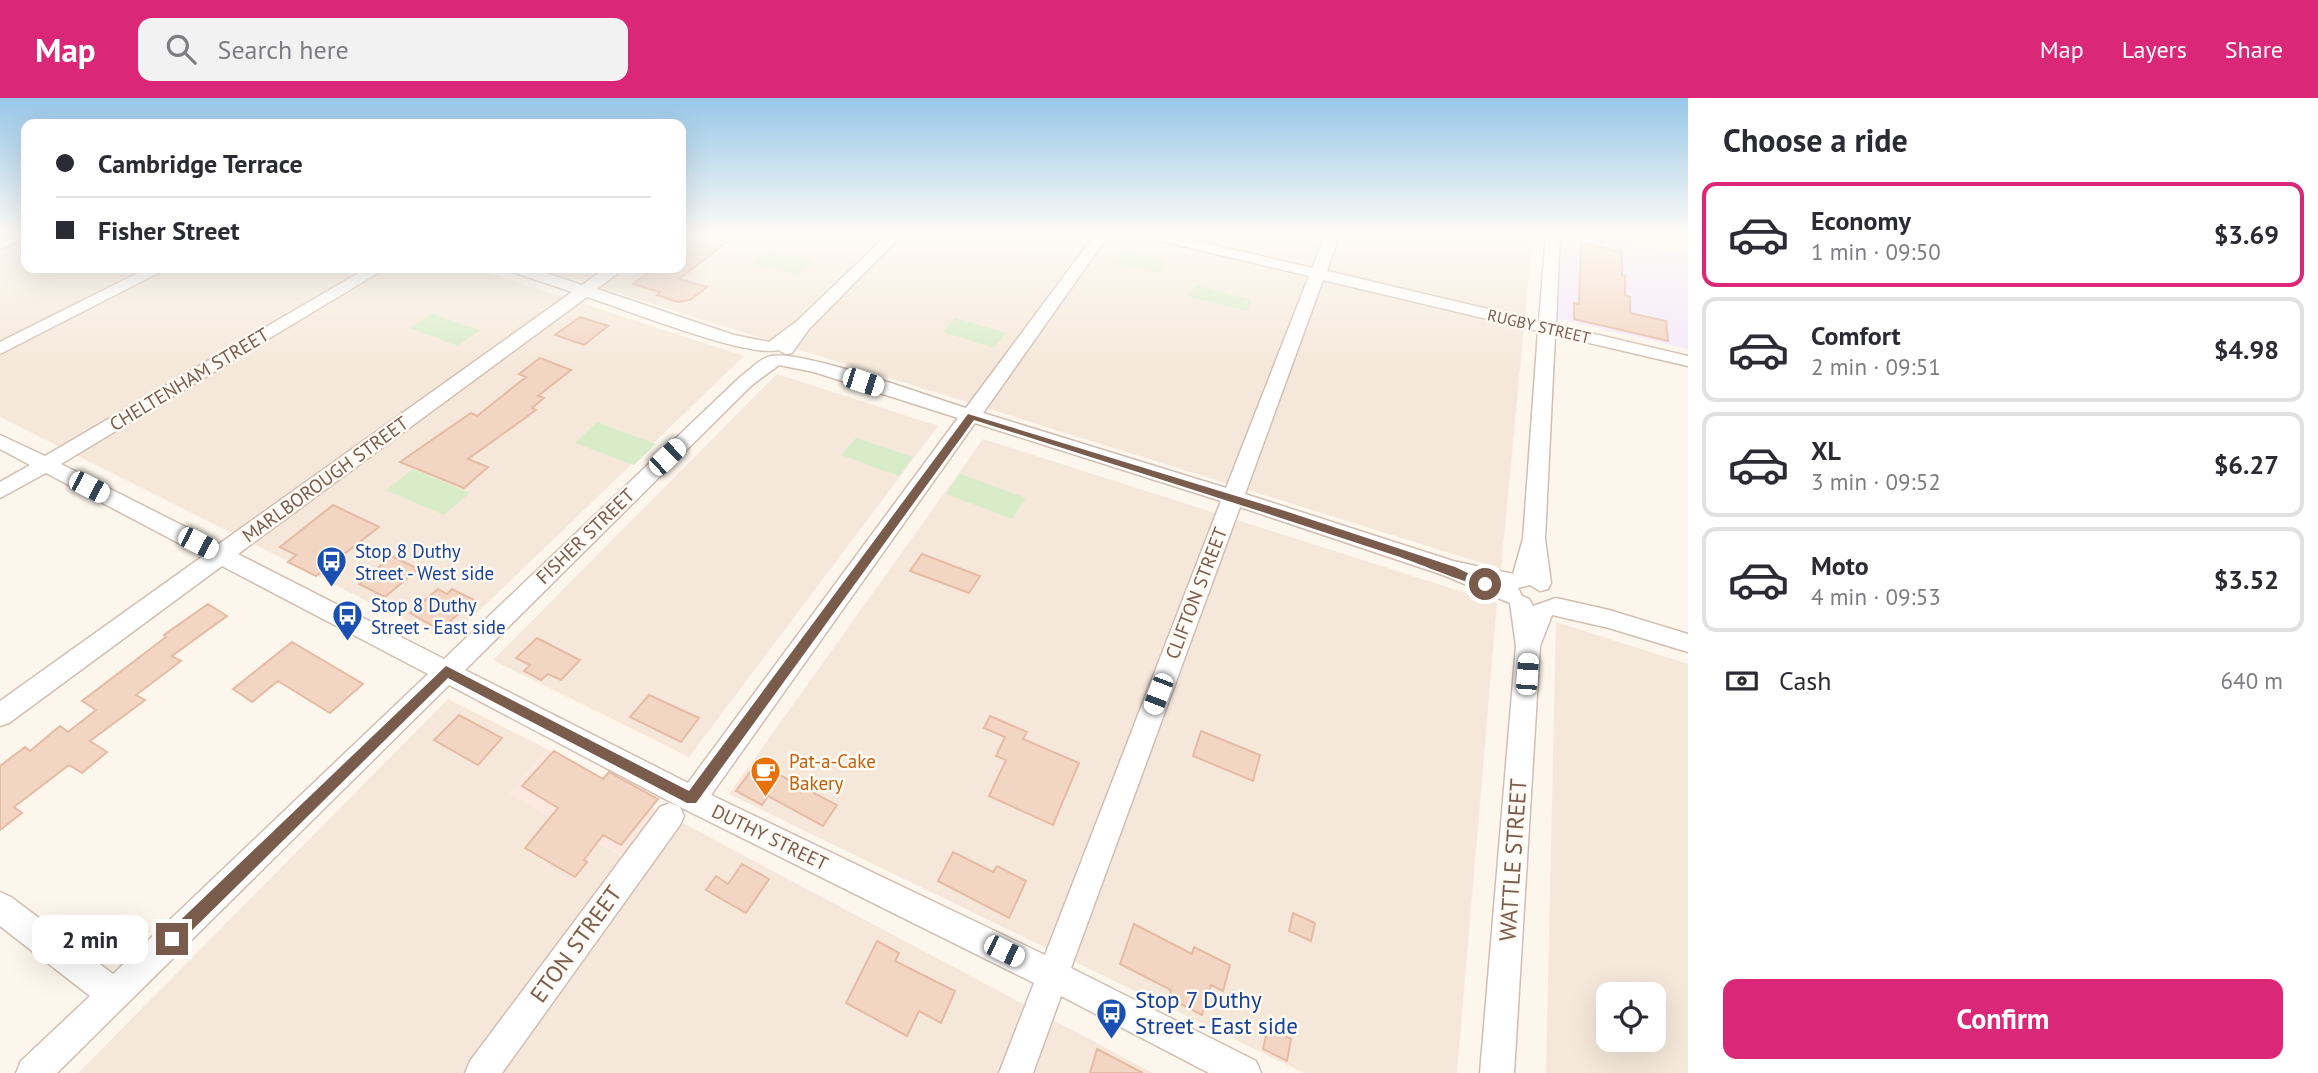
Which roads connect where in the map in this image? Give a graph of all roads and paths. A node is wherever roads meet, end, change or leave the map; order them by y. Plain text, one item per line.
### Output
1 (139, 278) edge
2 (360, 278) edge
3 (549, 278) edge
4 (602, 278) edge
5 (851, 278) edge
6 (1070, 278) edge
7 (1316, 278) edge
8 (1341, 278) edge
9 (1549, 278) edge
10 (586, 290) junction
11 (803, 325) joint
12 (1545, 327) junction
13 (0, 349) edge
14 (774, 353) junction
15 (1688, 361) edge
16 (971, 416) junction
17 (0, 441) edge
18 (45, 464) junction
19 (0, 491) edge
20 (1232, 497) junction
21 (220, 555) junction
22 (1532, 595) junction
23 (1688, 643) edge
24 (1528, 646) joint
25 (446, 671) junction
26 (0, 715) edge
27 (681, 807) junction
28 (0, 907) edge
29 (1052, 975) junction
30 (114, 995) junction
31 (33, 1073) edge
32 (482, 1073) edge
33 (1016, 1073) edge
34 (1244, 1073) edge
35 (1497, 1073) edge

1 - 13 street
2 - 18 street, CHELTENHAM STREET
3 - 10 street
4 - 10 street, MARLBOROUGH STREET
5 - 11 street, FISHER STREET
6 - 16 street, ETON STREET
7 - 20 street, CLIFTON STREET
8 - 12 street, RUGBY STREET
9 - 12 street, WATTLE STREET
10 - 14 street
10 - 21 street, MARLBOROUGH STREET
11 - 14 street, FISHER STREET
12 - 15 street, RUGBY STREET
12 - 22 street, WATTLE STREET
14 - 16 street
14 - 25 street, FISHER STREET
16 - 20 street
16 - 27 street, ETON STREET
17 - 18 street, DUTHY STREET
18 - 19 street, CHELTENHAM STREET
18 - 21 street, DUTHY STREET
20 - 22 street
20 - 29 street, CLIFTON STREET
21 - 25 street, DUTHY STREET
21 - 26 street, MARLBOROUGH STREET
22 - 23 street
22 - 24 street, WATTLE STREET
24 - 35 street, WATTLE STREET
25 - 27 street, DUTHY STREET
25 - 30 street, FISHER STREET
27 - 29 street, DUTHY STREET
27 - 32 street, ETON STREET
28 - 30 street
29 - 33 street, CLIFTON STREET
29 - 34 street, DUTHY STREET
30 - 31 street, FISHER STREET

